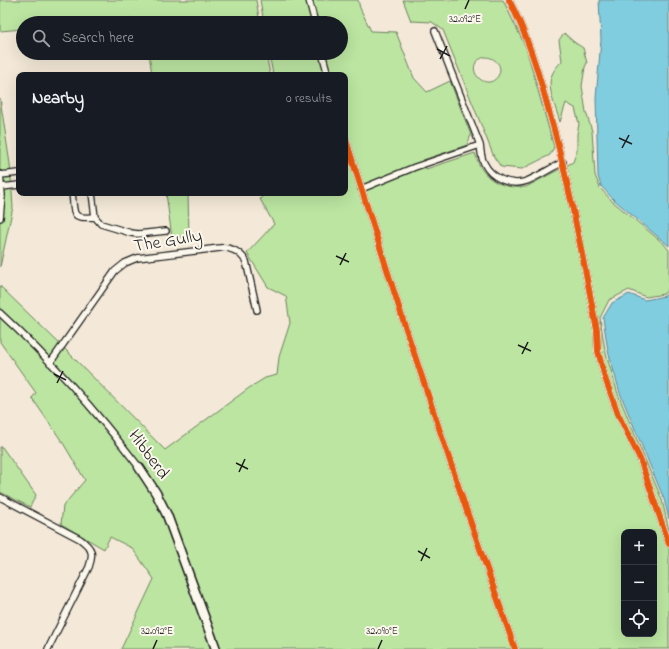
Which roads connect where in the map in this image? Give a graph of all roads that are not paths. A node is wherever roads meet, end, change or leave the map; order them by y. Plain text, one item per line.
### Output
1 (309, 0) edge
2 (509, 0) edge
3 (313, 16) edge
4 (435, 32) dead end
5 (324, 60) edge
6 (327, 72) edge
7 (480, 145) junction
8 (348, 147) edge
9 (563, 162) junction
10 (16, 173) edge
11 (0, 174) edge
12 (16, 185) edge
13 (2, 187) junction
14 (361, 189) junction
15 (72, 196) edge
16 (92, 196) edge
17 (95, 217) junction
18 (0, 218) edge
19 (166, 231) dead end
20 (257, 310) dead end
21 (0, 313) edge
22 (50, 362) junction
23 (139, 467) joint
24 (0, 497) edge
25 (669, 544) edge
26 (48, 649) edge
27 (216, 649) edge
28 (515, 649) edge

1 - 3 street
2 - 9 street
4 - 7 street
5 - 6 street
7 - 9 street
7 - 14 street
8 - 14 street
9 - 25 street
10 - 11 street
11 - 13 street
12 - 13 street
13 - 18 street
14 - 28 street
15 - 17 street
16 - 17 street
17 - 19 street
20 - 22 street, The Gully
21 - 22 street, Hibberd
22 - 23 street, Hibberd
23 - 27 street, Hibberd
24 - 26 street

